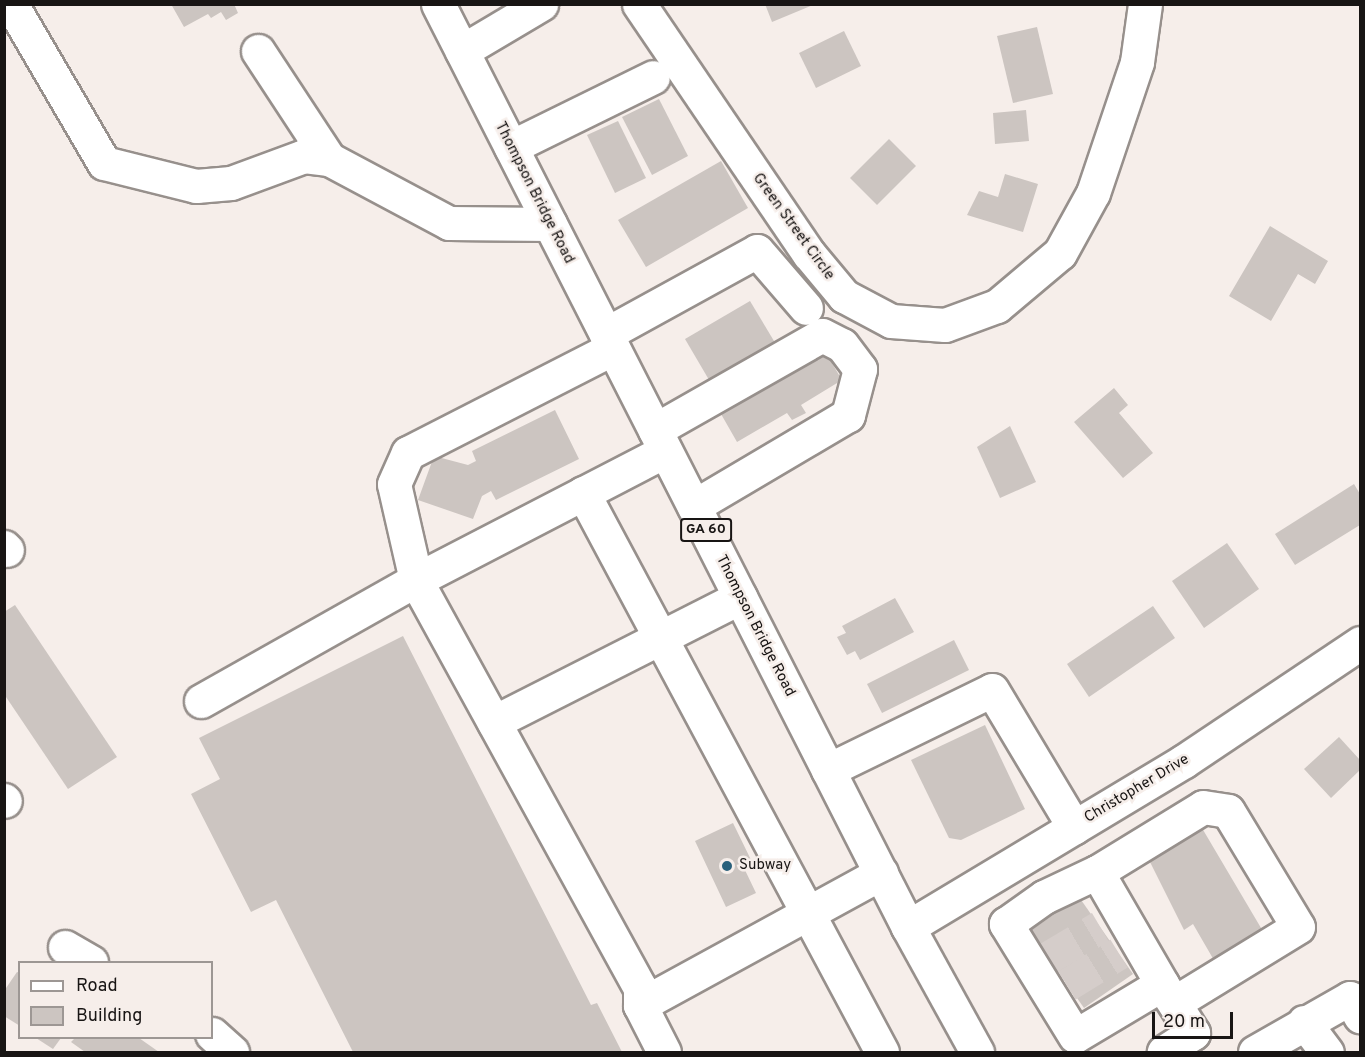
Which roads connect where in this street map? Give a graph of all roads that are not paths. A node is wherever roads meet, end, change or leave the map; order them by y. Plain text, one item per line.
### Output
1 (11, 4) edge
2 (438, 4) edge
3 (541, 4) edge
4 (639, 4) edge
5 (1145, 4) edge
6 (258, 51) dead end
7 (462, 51) junction
8 (653, 77) dead end
9 (511, 147) junction
10 (329, 159) junction
11 (550, 224) junction
12 (806, 308) dead end
13 (609, 341) junction
14 (660, 440) junction
15 (583, 493) junction
16 (694, 506) junction
17 (416, 580) junction
18 (740, 597) junction
19 (660, 638) junction
20 (1360, 643) edge
21 (201, 701) dead end
22 (494, 722) junction
23 (828, 770) junction
24 (1074, 827) junction
25 (1020, 862) junction
26 (1097, 872) junction
27 (880, 873) junction
28 (1044, 897) junction
29 (809, 912) junction
30 (908, 927) junction
31 (1168, 994) junction
32 (640, 1005) junction
33 (1360, 1016) edge
34 (213, 1035) edge
35 (1323, 1041) edge
36 (232, 1053) edge
37 (664, 1053) edge
38 (882, 1053) edge
39 (977, 1053) edge
40 (1164, 1053) edge
41 (1255, 1053) edge

1 - 10 main road
2 - 7 main road, Thompson Bridge Road / GA 60
3 - 7 main road
4 - 5 main road, Green Street Circle
6 - 10 main road
7 - 9 main road, Thompson Bridge Road / GA 60
8 - 9 main road
9 - 11 main road, Thompson Bridge Road / GA 60
10 - 11 main road
11 - 13 main road, Thompson Bridge Road / GA 60
12 - 13 main road
13 - 14 main road, Thompson Bridge Road / GA 60
13 - 17 main road
14 - 15 main road
14 - 16 main road, Thompson Bridge Road / GA 60
14 - 16 main road
15 - 17 main road
15 - 19 main road
16 - 18 main road, Thompson Bridge Road / GA 60
17 - 21 main road
17 - 22 main road
18 - 19 main road
18 - 23 main road, Thompson Bridge Road / GA 60
19 - 22 main road
19 - 29 main road
20 - 24 main road, Christopher Drive
22 - 32 main road
23 - 24 main road
23 - 27 main road, Thompson Bridge Road / GA 60
24 - 25 main road, Christopher Drive
25 - 28 main road
25 - 30 main road, Christopher Drive
26 - 28 main road
26 - 31 main road
26 - 31 main road
27 - 29 main road
27 - 30 main road, Thompson Bridge Road / GA 60
28 - 31 main road
29 - 32 main road
29 - 38 main road
30 - 39 main road, Thompson Bridge Road / GA 60
31 - 40 main road
32 - 37 main road
33 - 35 main road
34 - 36 main road
35 - 41 main road

